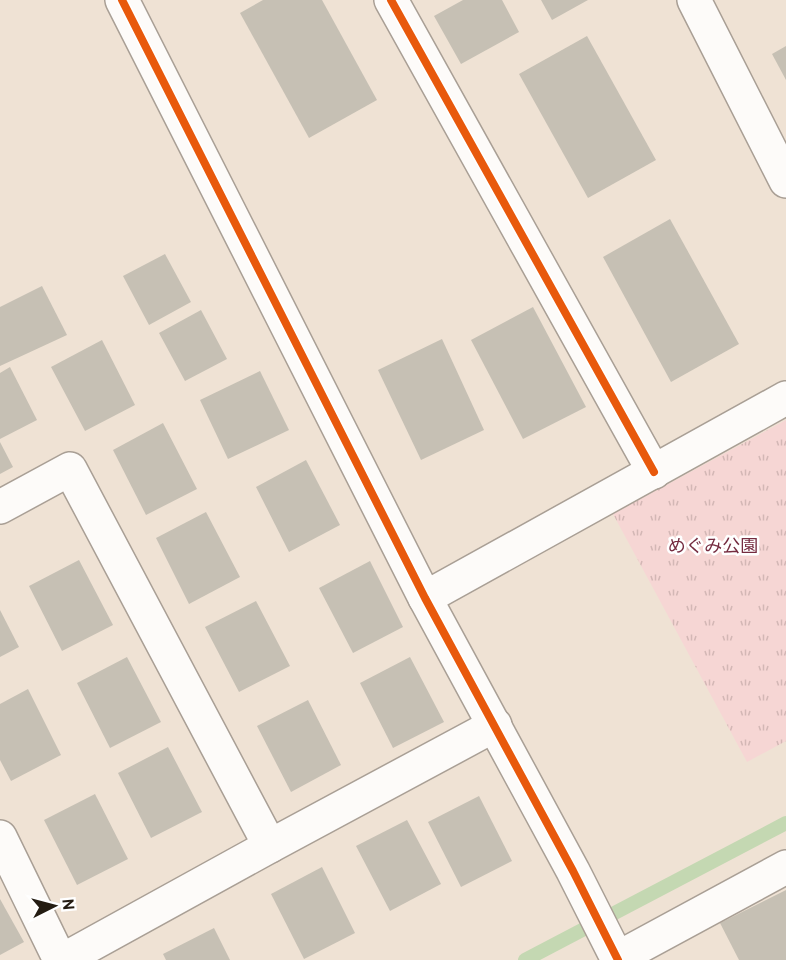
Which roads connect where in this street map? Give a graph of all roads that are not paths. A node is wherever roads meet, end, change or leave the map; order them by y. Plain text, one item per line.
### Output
1 (122, 0) edge
2 (391, 0) edge
3 (702, 3) edge
4 (786, 181) edge
5 (786, 398) edge
6 (654, 472) junction
7 (0, 507) edge
8 (425, 598) junction
9 (495, 725) junction
10 (0, 837) edge
11 (270, 846) junction
12 (786, 867) edge
13 (618, 959) edge
14 (62, 960) edge

1 - 8 street
2 - 6 street
3 - 4 street
5 - 6 street
6 - 8 street
7 - 11 street
8 - 9 street
9 - 11 street
9 - 13 street
10 - 14 street
11 - 14 street
12 - 13 street

